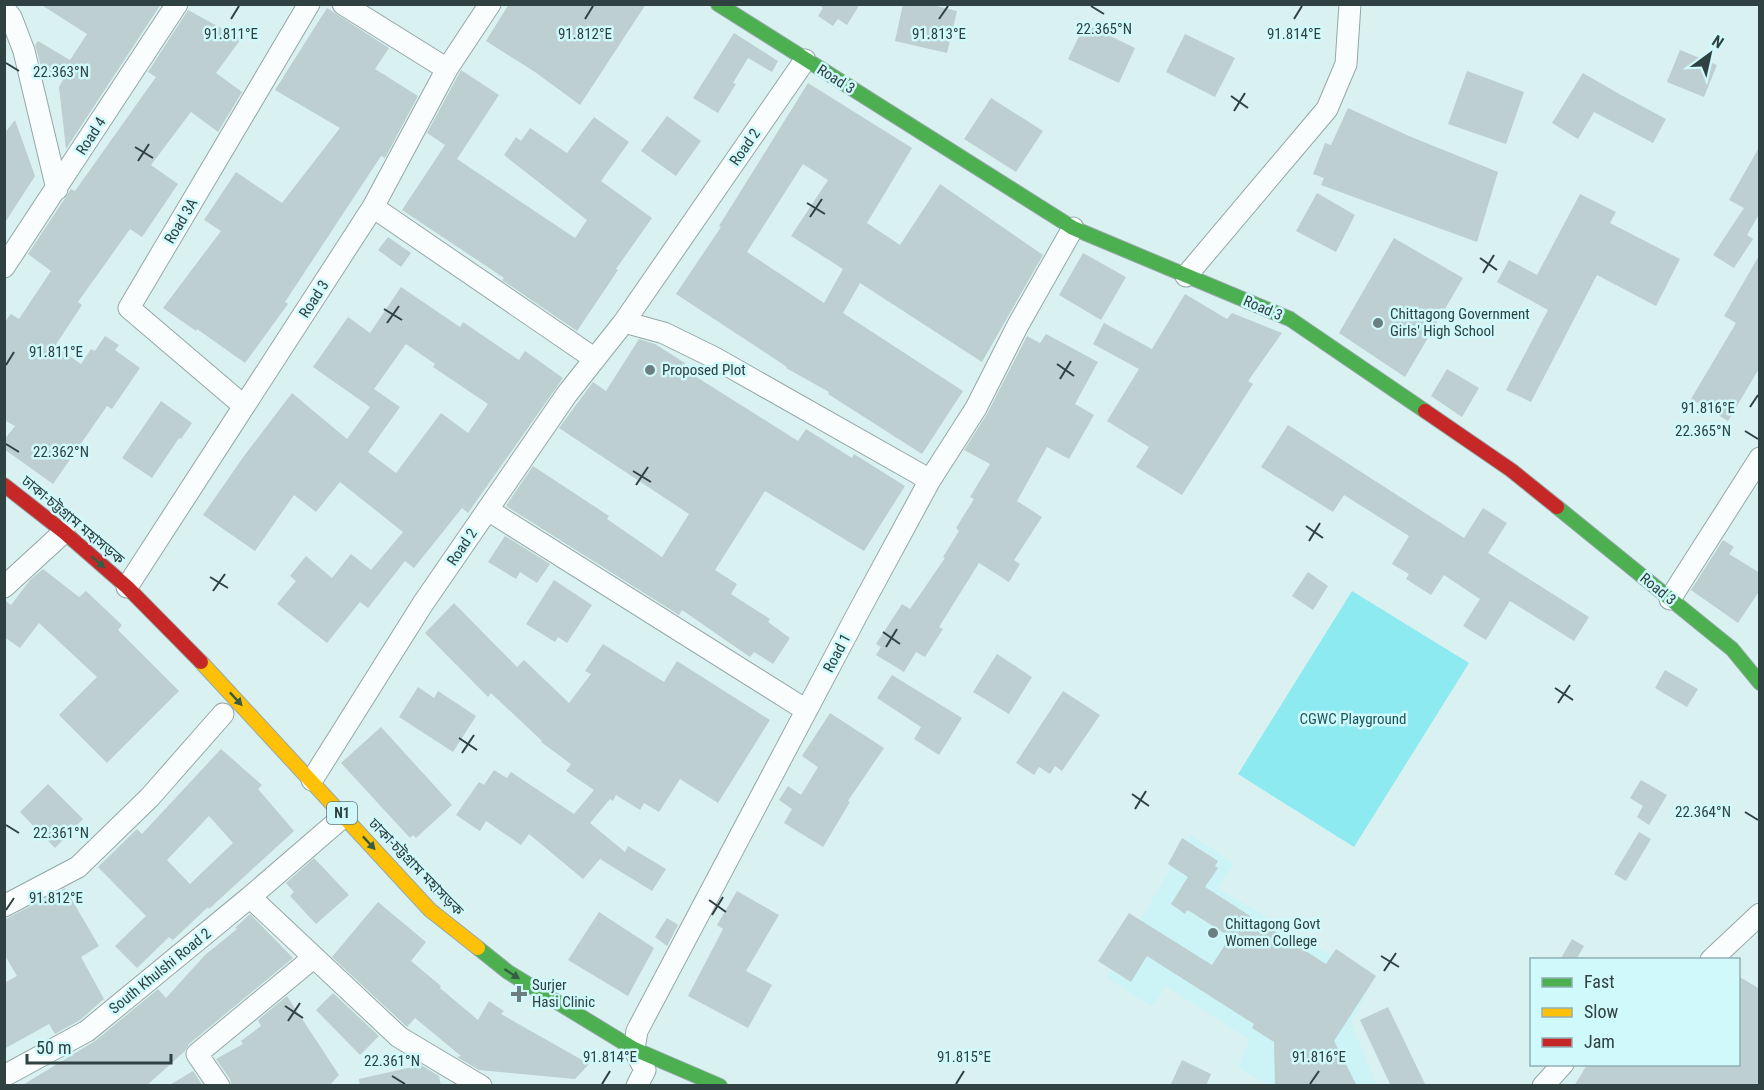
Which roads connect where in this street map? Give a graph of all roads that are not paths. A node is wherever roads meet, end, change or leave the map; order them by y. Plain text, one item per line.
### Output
1 (177, 4) edge
2 (309, 4) edge
3 (343, 4) edge
4 (490, 4) edge
5 (718, 4) edge
6 (1350, 4) edge
7 (4, 9) edge
8 (805, 60) junction
9 (447, 69) junction
10 (57, 189) junction
11 (374, 207) junction
12 (1073, 228) junction
13 (4, 267) edge
14 (1186, 276) junction
15 (624, 322) junction
16 (595, 359) junction
17 (244, 406) junction
18 (1760, 458) edge
19 (930, 480) junction
20 (4, 485) edge
21 (488, 510) junction
22 (53, 542) junction
23 (4, 587) edge
24 (127, 587) junction
25 (1670, 599) junction
26 (1760, 683) edge
27 (806, 710) junction
28 (223, 714) dead end
29 (312, 780) junction
30 (335, 823) junction
31 (370, 865) dead end
32 (250, 897) junction
33 (4, 906) edge
34 (1760, 914) edge
35 (313, 958) junction
36 (1713, 958) edge
37 (634, 1049) junction
38 (1562, 1066) edge
39 (4, 1076) edge
40 (645, 1077) edge
41 (219, 1086) edge
42 (481, 1086) edge
43 (720, 1086) edge
44 (1543, 1086) edge

1 - 10 street, Road 4
2 - 17 street, Road 3A
3 - 9 street
4 - 9 street, Road 3
5 - 8 main road, Road 3
6 - 14 street
7 - 10 street
8 - 12 main road, Road 3
8 - 15 street, Road 2
9 - 11 street, Road 3
10 - 13 street, Road 4
11 - 16 street
11 - 17 street, Road 3
12 - 14 main road, Road 3
12 - 19 street, Road 1
14 - 25 main road, Road 3
15 - 16 street, Road 2
15 - 19 street
16 - 21 street, Road 2
17 - 24 street, Road 3
18 - 25 street
19 - 27 street, Road 1
20 - 22 main road, ঢাকা-চট্টগ্রাম মহাসড়ক / N1
21 - 27 street
21 - 29 street, Road 2
22 - 23 street
22 -> 24 main road, ঢাকা-চট্টগ্রাম মহাসড়ক / N1
24 -> 29 main road, ঢাকা-চট্টগ্রাম মহাসড়ক / N1
25 - 26 main road, Road 3
27 - 37 street, Road 1
28 - 33 street
29 - 30 main road, ঢাকা-চট্টগ্রাম মহাসড়ক / N1
30 - 32 street, South Khulshi Road 2
30 -> 37 main road, ঢাকা-চট্টগ্রাম মহাসড়ক / N1
31 - 40 main road, ঢাকা-চট্টগ্রাম মহাসড়ক
32 - 35 street
32 - 39 street, South Khulshi Road 2
34 - 36 street
35 - 41 street
35 - 42 street
37 - 40 street
37 - 43 main road, ঢাকা-চট্টগ্রাম মহাসড়ক / N1
38 - 44 street

